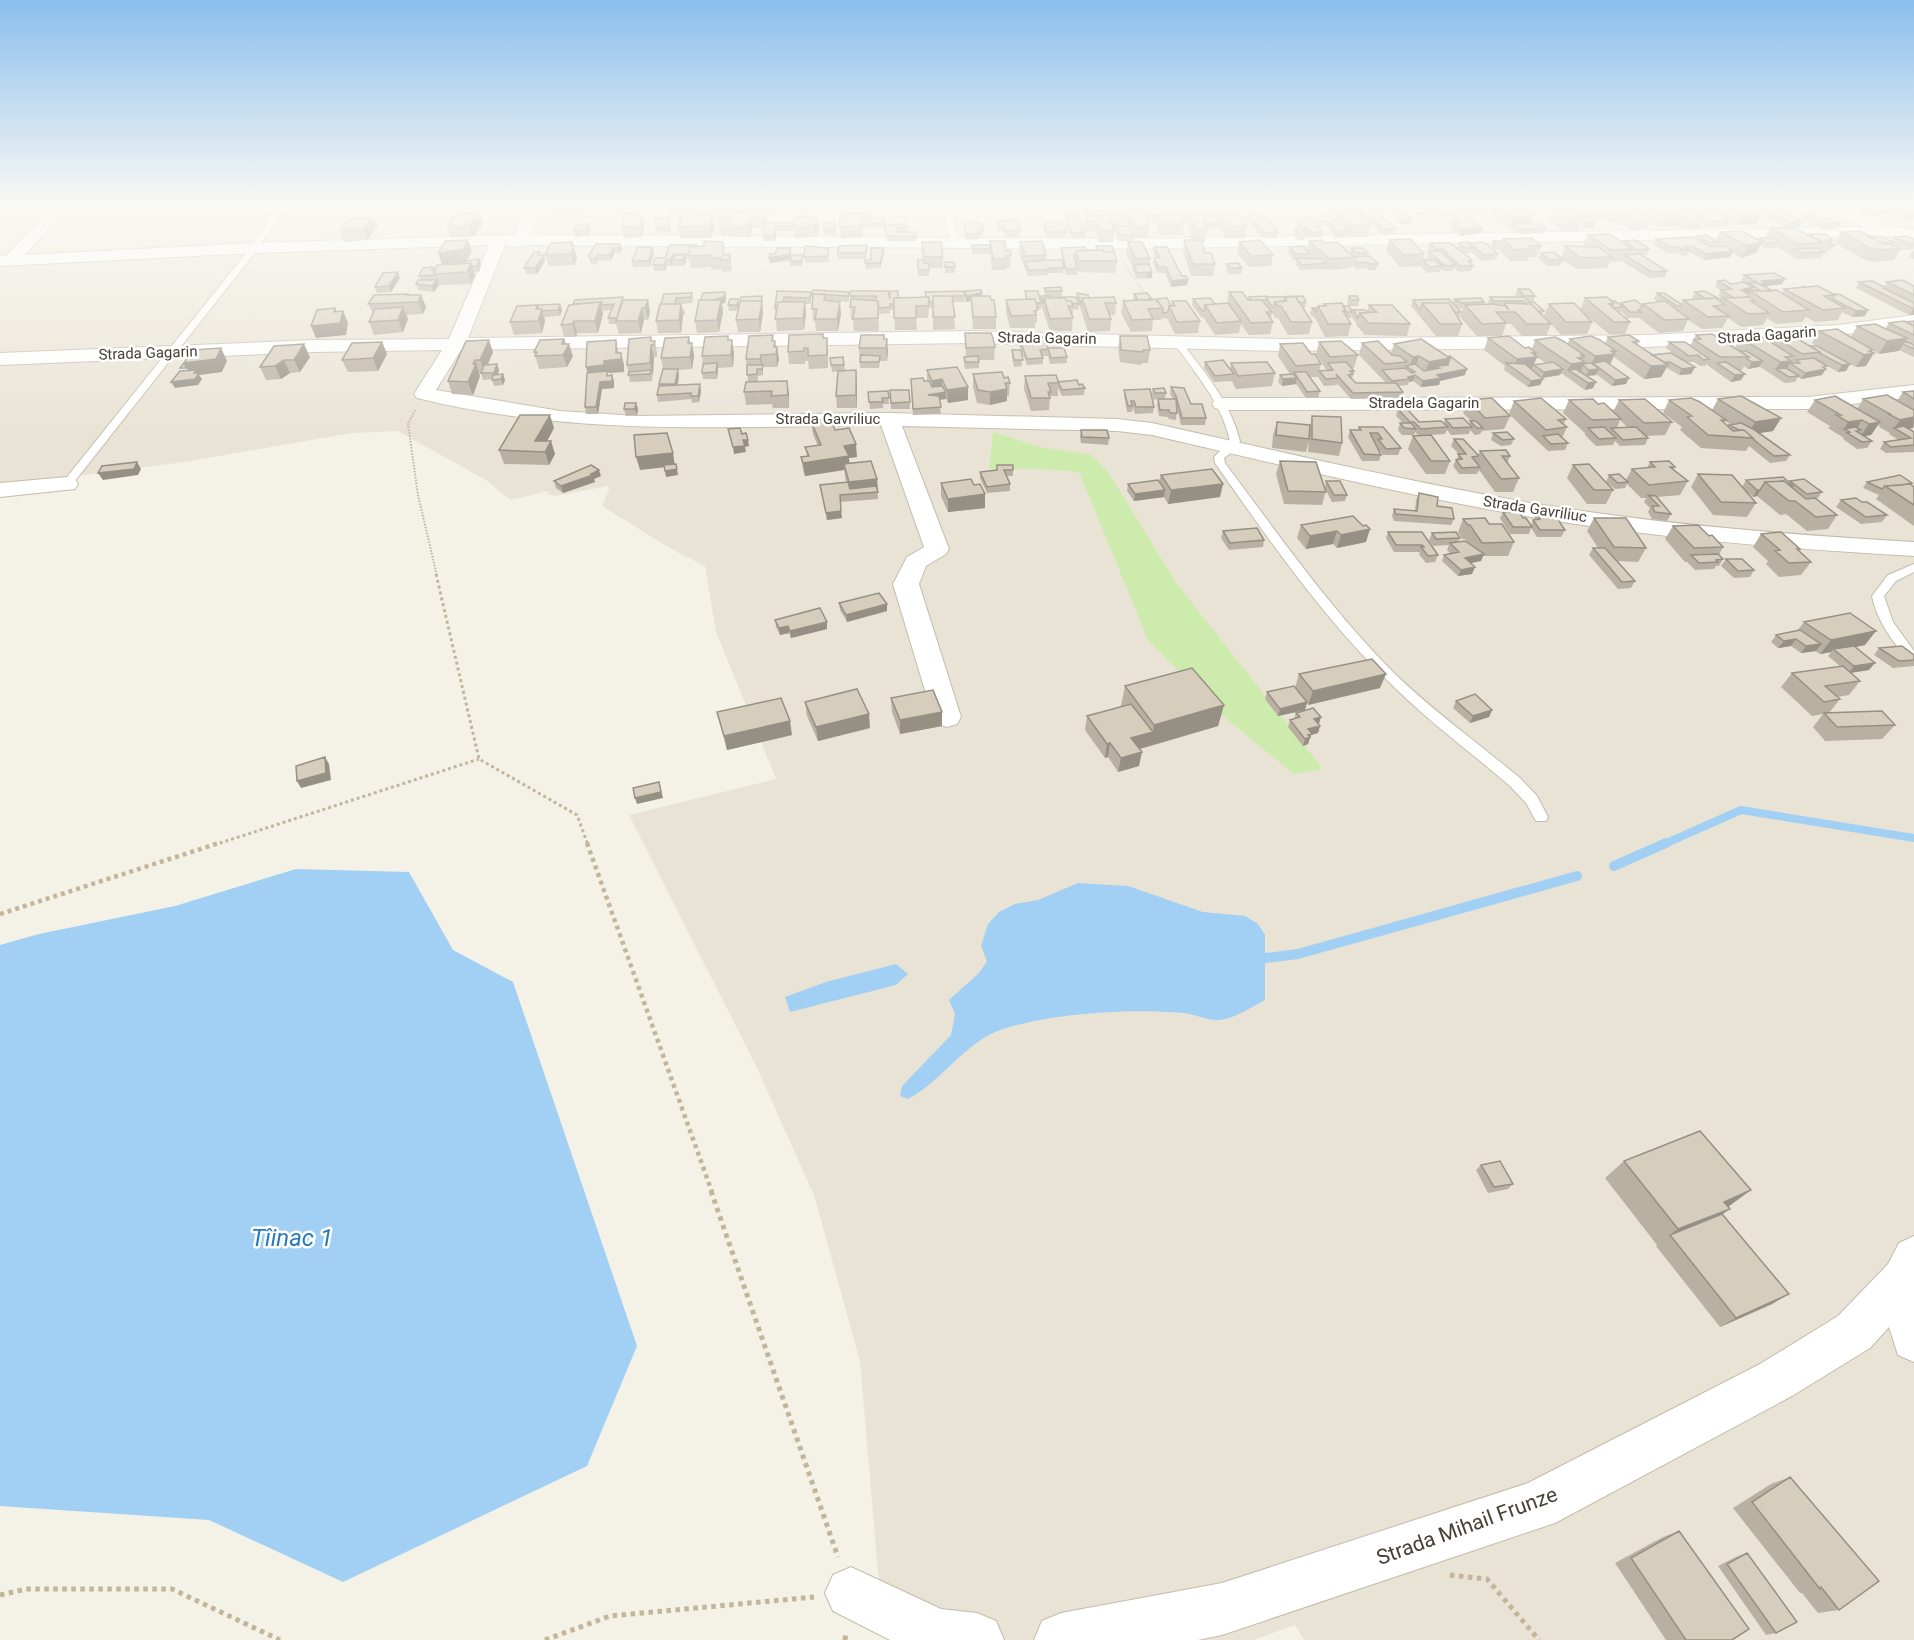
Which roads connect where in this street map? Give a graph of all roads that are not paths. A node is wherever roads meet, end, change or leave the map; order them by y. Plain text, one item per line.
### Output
1 (227, 282) edge
2 (482, 282) edge
3 (1914, 320) edge
4 (1177, 342) junction
5 (456, 344) junction
6 (171, 352) junction
7 (0, 359) edge
8 (1914, 391) edge
9 (1222, 404) junction
10 (888, 418) junction
11 (1232, 447) junction
12 (67, 484) joint
13 (0, 490) edge
14 (1914, 549) edge
15 (1914, 568) edge
16 (1914, 659) edge
17 (947, 717) dead end
18 (1541, 818) dead end
19 (1909, 1269) edge
20 (1914, 1339) edge
21 (851, 1593) road end
22 (977, 1640) edge
23 (1061, 1640) edge

1 - 6 lane
2 - 5 street
3 - 4 street, Strada Gagarin
4 - 5 street, Strada Gagarin
4 - 9 lane
5 - 6 street, Strada Gagarin
5 - 10 street, Strada Gavriliuc
6 - 7 street, Strada Gagarin
6 - 12 lane
8 - 9 street, Stradela Gagarin
9 - 11 lane
10 - 11 street, Strada Gavriliuc
10 - 17 street
11 - 14 street, Strada Gavriliuc
11 - 18 lane
12 - 13 street
15 - 16 lane
19 - 20 street
19 - 23 street, Strada Mihail Frunze
21 - 22 street

